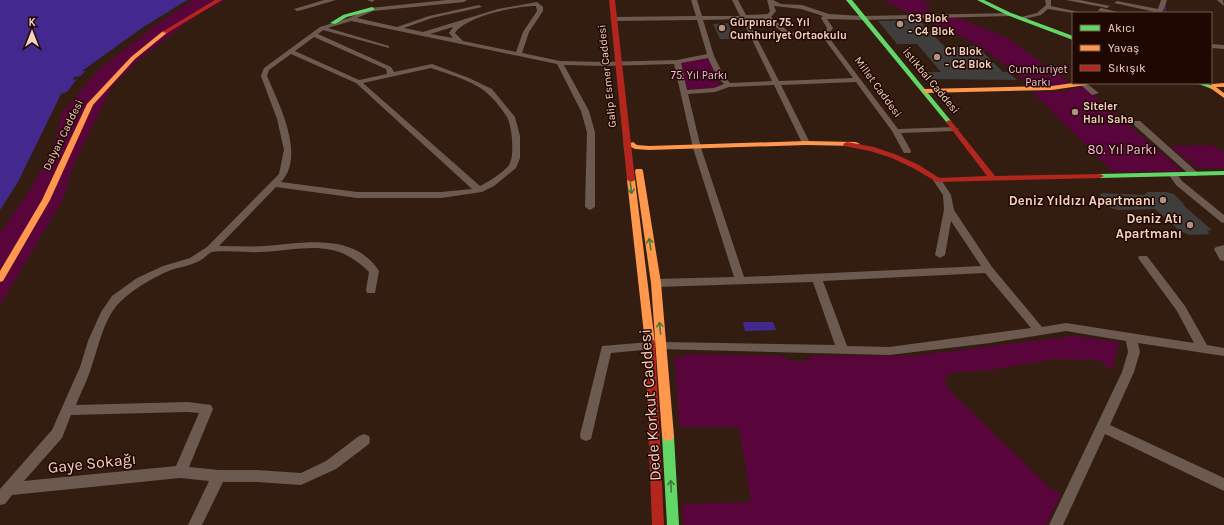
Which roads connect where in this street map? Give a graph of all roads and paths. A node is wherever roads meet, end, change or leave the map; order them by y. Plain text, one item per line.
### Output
1 (219, 0) edge
2 (333, 0) edge
3 (464, 0) edge
4 (612, 0) edge
5 (618, 0) edge
6 (694, 0) edge
7 (735, 0) edge
8 (849, 0) edge
9 (973, 0) edge
10 (980, 0) edge
11 (1069, 0) edge
12 (1128, 0) edge
13 (1164, 0) edge
14 (1220, 0) edge
15 (771, 1) edge
16 (372, 2) edge
17 (1048, 3) edge
18 (1117, 3) junction
19 (1224, 4) edge
20 (785, 6) junction
21 (479, 7) dead end
22 (297, 9) dead end
23 (1102, 10) edge
24 (1077, 12) edge
25 (1160, 12) edge
26 (1009, 14) junction
27 (771, 15) junction
28 (743, 16) junction
29 (431, 17) junction
30 (700, 17) junction
31 (824, 17) junction
32 (351, 18) junction
33 (863, 18) junction
34 (1020, 18) junction
35 (617, 19) junction
36 (463, 22) junction
37 (333, 23) junction
38 (450, 26) junction
39 (322, 28) junction
40 (397, 29) junction
41 (424, 33) junction
42 (314, 34) junction
43 (827, 35) junction
44 (1072, 38) edge
45 (463, 42) junction
46 (1212, 46) edge
47 (387, 47) dead end
48 (1224, 47) edge
49 (290, 51) junction
50 (518, 54) junction
51 (711, 55) junction
52 (677, 62) junction
53 (560, 63) junction
54 (621, 63) junction
55 (391, 74) junction
56 (859, 80) junction
57 (358, 82) junction
58 (775, 83) junction
59 (1078, 84) edge
60 (1086, 84) edge
61 (1207, 84) edge
62 (728, 85) junction
63 (1220, 86) edge
64 (683, 92) junction
65 (925, 92) junction
66 (1095, 93) dead end
67 (1224, 96) edge
68 (1137, 123) dead end
69 (955, 129) junction
70 (896, 131) junction
71 (806, 143) junction
72 (847, 144) junction
73 (632, 147) junction
74 (697, 148) junction
75 (907, 152) junction
76 (919, 167) junction
77 (1224, 173) edge
78 (1194, 174) junction
79 (1173, 175) junction
80 (993, 179) junction
81 (937, 180) junction
82 (274, 184) junction
83 (479, 190) junction
84 (590, 207) dead end
85 (949, 210) junction
86 (1224, 220) edge
87 (1224, 248) edge
88 (210, 249) junction
89 (940, 255) dead end
90 (1143, 258) dead end
91 (1224, 258) edge
92 (988, 269) junction
93 (817, 278) junction
94 (0, 279) edge
95 (740, 280) junction
96 (643, 283) junction
97 (656, 283) junction
98 (371, 290) dead end
99 (1039, 330) junction
100 (1131, 338) junction
101 (656, 346) junction
102 (1203, 348) junction
103 (842, 349) junction
104 (1224, 352) edge
105 (67, 410) junction
106 (1102, 427) junction
107 (586, 435) dead end
108 (364, 440) dead end
109 (180, 472) junction
110 (219, 476) junction
111 (1224, 485) edge
112 (4, 494) edge
113 (195, 525) edge
114 (658, 525) edge
115 (673, 525) edge
116 (1056, 525) edge

1 - 94 street, Dalyan Caddesi
2 - 22 street
3 - 16 street
4 - 35 street, Galip Esmer Caddesi
5 - 35 street
6 - 30 street
7 - 28 street
8 - 33 street, İstikbal Caddesi
9 - 26 street
10 - 26 street
11 - 23 street
12 - 18 street
13 - 25 street
14 - 19 street
15 - 20 street
15 - 27 street
16 - 32 street
16 - 37 street
17 - 24 street
17 - 34 street
18 - 23 street
18 - 25 street
20 - 27 street
20 - 31 street
21 - 29 street
26 - 33 street
26 - 34 street
27 - 28 street
27 - 43 street
28 - 30 street
28 - 58 street
29 - 38 street
29 - 40 street
30 - 35 street
30 - 51 street
31 - 33 street
31 - 43 street
32 - 37 street
32 - 40 street
33 - 65 street, İstikbal Caddesi
34 - 44 street
35 - 54 street, Galip Esmer Caddesi
36 - 38 street
36 - 45 street
36 - 50 street
37 - 39 street
38 - 41 street
39 - 42 street
39 - 47 street
40 - 41 street
41 - 45 street
42 - 49 street
42 - 55 street
43 - 56 street, Millet Caddesi
45 - 50 street
46 - 48 street
49 - 57 street
49 - 82 street
50 - 53 street
51 - 52 street
51 - 62 street
52 - 54 street
52 - 64 street
53 - 54 street
53 - 84 street
54 - 73 street, Galip Esmer Caddesi
55 - 57 street
55 - 83 street
56 - 58 street
56 - 70 street, Millet Caddesi
57 - 83 street
58 - 62 street
58 - 71 street
59 - 65 street
60 - 66 street
61 - 63 street
62 - 64 street
63 - 67 street
64 - 74 street
65 - 69 street, İstikbal Caddesi
68 - 78 street
69 - 70 street
69 - 80 street, İstikbal Caddesi
70 - 75 street, Millet Caddesi
71 - 72 street
71 - 74 street
72 - 75 street
72 - 76 street
73 - 74 street
73 -> 96 street, Galip Esmer Caddesi
97 -> 73 street, Dede Korkut Caddesi
74 - 95 street
75 - 76 street
76 - 81 street
77 - 78 street
78 - 79 street
79 - 80 street
79 - 86 street
80 - 81 street
81 - 85 street
82 - 83 street
82 - 88 street
85 - 89 street
85 - 92 street
87 - 91 street
88 - 98 street
88 - 105 street
90 - 102 street
92 - 93 street
92 - 99 street
93 - 95 street
93 - 103 street
95 - 97 street
96 - 97 street
96 - 101 street, Dede Korkut Caddesi
101 -> 97 street, Dede Korkut Caddesi
99 - 100 street
99 - 103 street
100 - 102 street
100 - 106 street
101 - 103 street
101 - 107 street
101 - 114 street, Dede Korkut Caddesi
115 -> 101 street, Dede Korkut Caddesi
102 - 104 street
105 - 109 street
105 - 112 street
106 - 111 street
106 - 116 street
108 - 110 street, Gaye Sokağı
109 - 110 street, Gaye Sokağı
109 - 112 street, Gaye Sokağı
110 - 113 street

